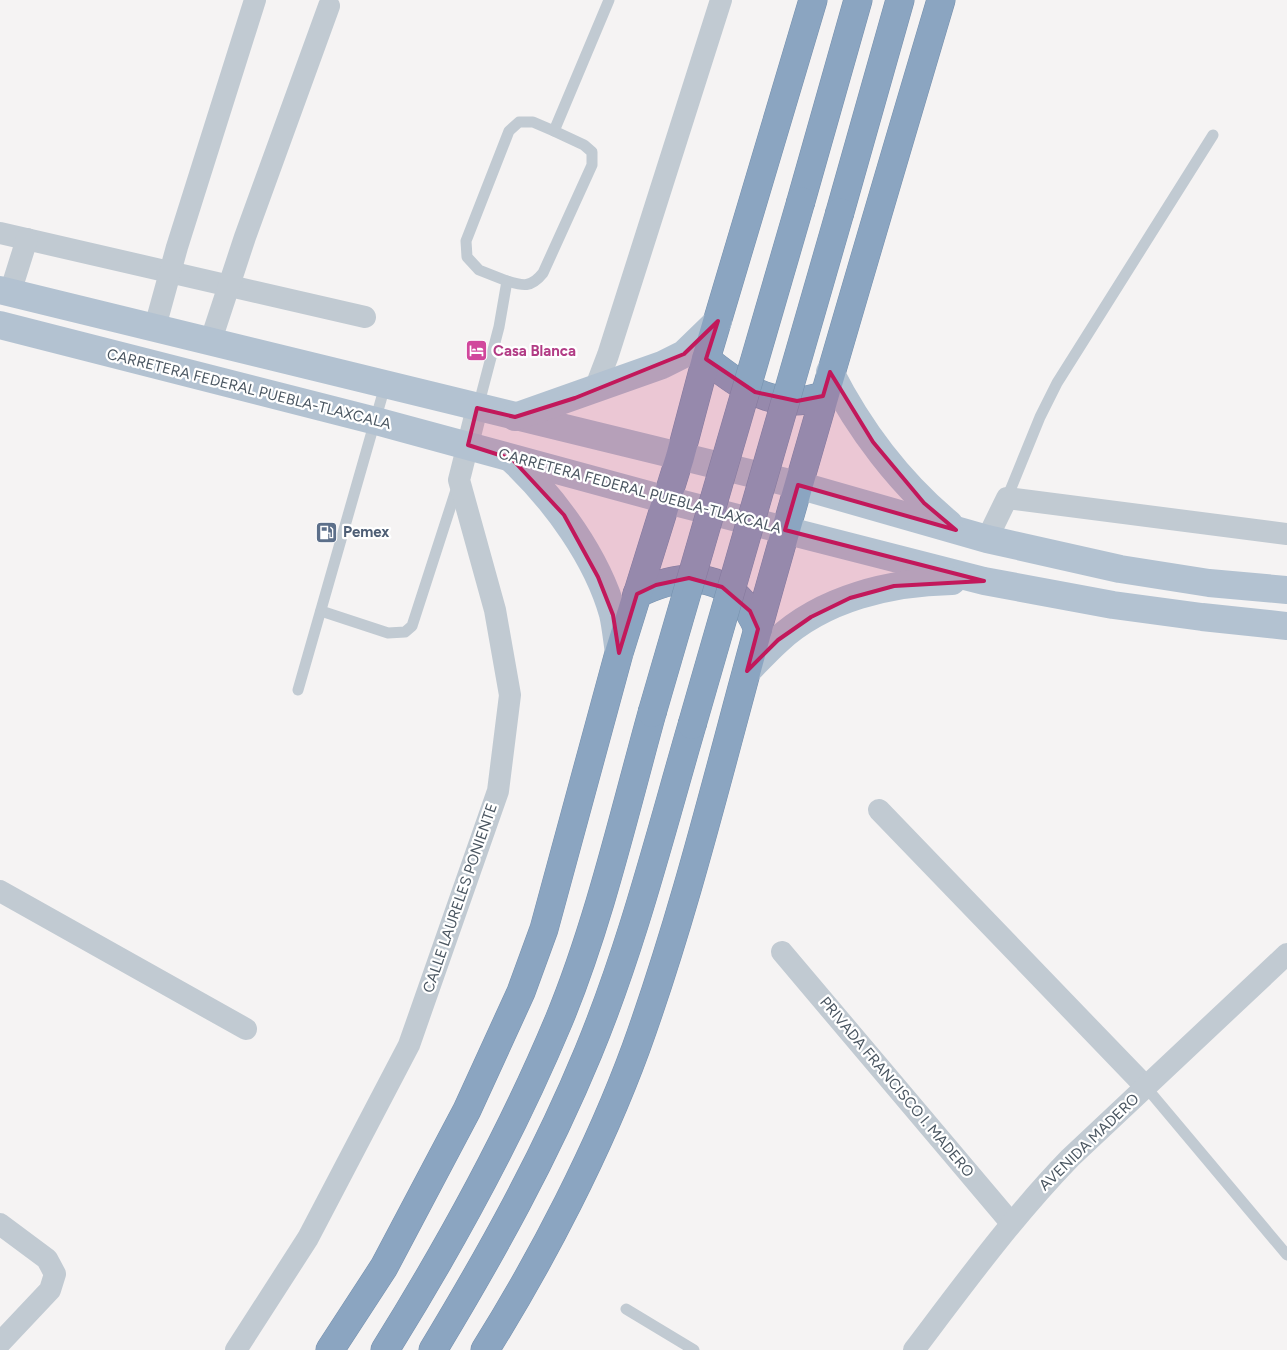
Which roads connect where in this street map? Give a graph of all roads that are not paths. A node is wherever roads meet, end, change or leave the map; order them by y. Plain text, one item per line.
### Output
1 (255, 0) edge
2 (609, 0) edge
3 (721, 0) edge
4 (813, 0) edge
5 (858, 0) edge
6 (900, 0) edge
7 (941, 0) edge
8 (330, 6) dead end
9 (554, 130) junction
10 (1213, 135) dead end
11 (0, 233) edge
12 (27, 239) junction
13 (172, 272) junction
14 (507, 281) junction
15 (230, 285) junction
16 (5, 291) edge
17 (365, 317) dead end
18 (718, 322) junction
19 (0, 325) edge
20 (155, 327) junction
21 (211, 340) junction
22 (706, 359) junction
23 (826, 384) junction
24 (385, 386) junction
25 (595, 389) junction
26 (477, 408) junction
27 (515, 417) junction
28 (376, 421) junction
29 (468, 446) junction
30 (680, 457) junction
31 (512, 459) junction
32 (459, 480) junction
33 (798, 485) junction
34 (1007, 498) junction
35 (667, 500) junction
36 (785, 530) junction
37 (956, 530) junction
38 (1287, 534) edge
39 (987, 539) junction
40 (984, 581) junction
41 (1287, 590) edge
42 (637, 594) junction
43 (321, 611) junction
44 (1287, 626) edge
45 (758, 629) junction
46 (619, 653) junction
47 (747, 671) junction
48 (298, 690) dead end
49 (879, 810) dead end
50 (0, 891) edge
51 (782, 952) dead end
52 (1287, 954) edge
53 (246, 1029) dead end
54 (1145, 1086) junction
55 (1011, 1223) junction
56 (0, 1224) edge
57 (1287, 1255) edge
58 (626, 1309) dead end
59 (0, 1344) edge
60 (236, 1350) edge
61 (330, 1350) edge
62 (385, 1350) edge
63 (432, 1350) edge
64 (485, 1350) edge
65 (694, 1350) edge
66 (914, 1350) edge

1 - 13 street
2 - 9 lane
3 - 25 street
4 - 18 highway
5 - 62 highway, bridge
6 - 63 highway, bridge
7 - 23 highway
8 - 15 street
9 - 14 lane
9 - 14 lane
10 - 34 lane
11 - 12 street
12 - 13 street
12 - 16 street
13 - 15 street
13 - 20 street
14 - 26 lane
15 - 17 street
15 - 21 street
16 - 20 main road
18 - 22 highway
18 - 25 main road
19 - 28 main road, CARRETERA FEDERAL PUEBLA-TLAXCALA
20 - 21 main road
21 - 24 main road
22 - 23 highway
22 - 30 highway
23 - 33 highway
23 - 37 main road
24 - 26 main road
24 - 28 lane
25 - 27 main road
26 - 27 main road
26 - 29 street
27 - 30 main road
28 - 29 main road, CARRETERA FEDERAL PUEBLA-TLAXCALA
28 - 43 lane
29 - 31 main road, CARRETERA FEDERAL PUEBLA-TLAXCALA
29 - 32 street
30 - 33 main road
30 - 35 highway
31 - 35 main road, CARRETERA FEDERAL PUEBLA-TLAXCALA
31 - 46 main road
32 - 43 lane
32 - 60 street, CALLE LAURELES PONIENTE
33 - 36 highway
33 - 37 main road
34 - 38 street
34 - 39 street
35 - 36 main road, CARRETERA FEDERAL PUEBLA-TLAXCALA
35 - 42 highway
36 - 40 main road, CARRETERA FEDERAL PUEBLA-TLAXCALA
36 - 45 highway
37 - 39 main road
39 - 41 main road
40 - 44 main road, CARRETERA FEDERAL PUEBLA-TLAXCALA
40 - 47 main road
42 - 45 highway
42 - 46 highway
43 - 48 lane
45 - 47 highway
46 - 61 highway
47 - 64 highway
49 - 54 street
50 - 53 street
51 - 55 street, PRIVADA FRANCISCO I. MADERO
52 - 54 street, AVENIDA MADERO
54 - 55 street, AVENIDA MADERO
54 - 57 lane
55 - 66 street, AVENIDA MADERO
56 - 59 street
58 - 65 lane

